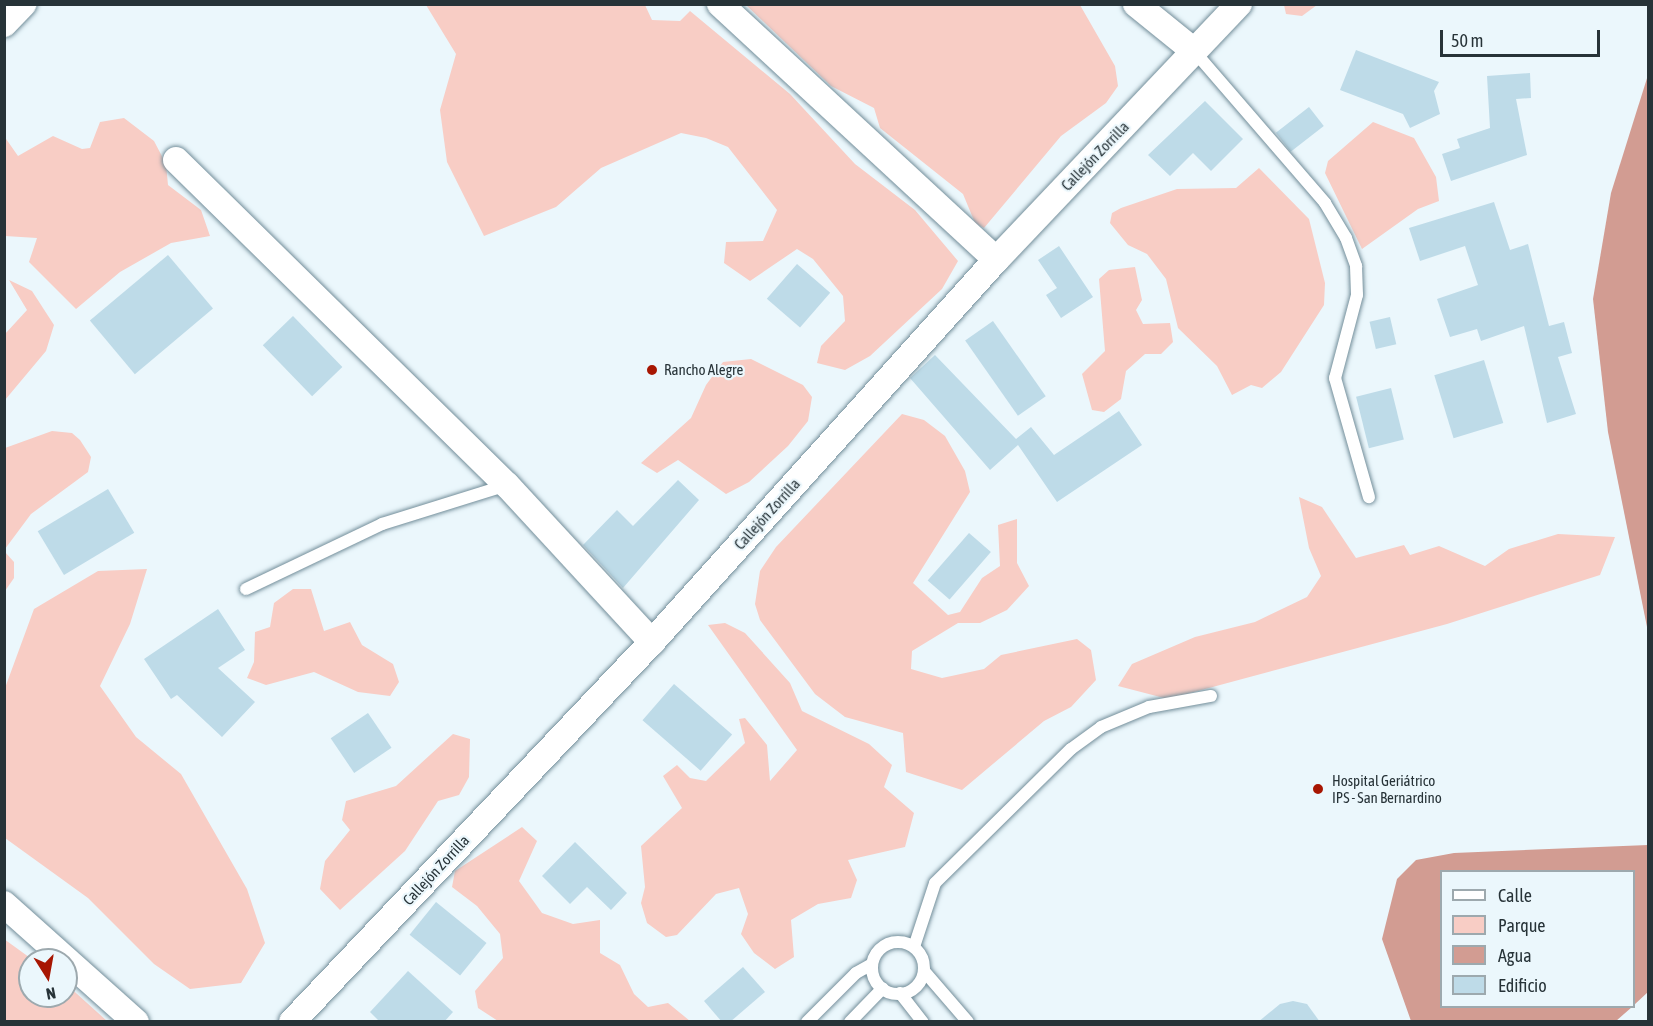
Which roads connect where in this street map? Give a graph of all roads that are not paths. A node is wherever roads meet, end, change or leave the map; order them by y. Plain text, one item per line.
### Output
1 (23, 4) edge
2 (720, 4) edge
3 (1136, 4) edge
4 (1239, 4) edge
5 (4, 24) edge
6 (1194, 51) junction
7 (176, 160) dead end
8 (996, 260) junction
9 (507, 485) junction
10 (1369, 497) dead end
11 (246, 589) dead end
12 (652, 642) junction
13 (1210, 696) dead end
14 (4, 904) edge
15 (914, 947) junction
16 (872, 964) junction
17 (924, 971) junction
18 (883, 988) junction
19 (900, 993) junction
20 (136, 1022) edge
21 (292, 1022) edge
22 (807, 1022) edge
23 (850, 1022) edge
24 (922, 1022) edge
25 (968, 1022) edge

1 - 5 street
2 - 8 street
3 - 6 street
4 - 6 street, Callejón Zorrilla
6 - 8 street, Callejón Zorrilla
6 - 10 lane
7 - 9 street
8 - 12 street, Callejón Zorrilla
9 - 11 lane
9 - 12 street
12 - 21 street, Callejón Zorrilla
13 - 15 lane
14 - 20 street
15 - 16 lane
15 - 17 lane
16 - 18 lane
16 - 22 lane
17 - 19 lane
17 - 25 lane
18 - 19 lane
18 - 23 lane
19 - 24 lane

